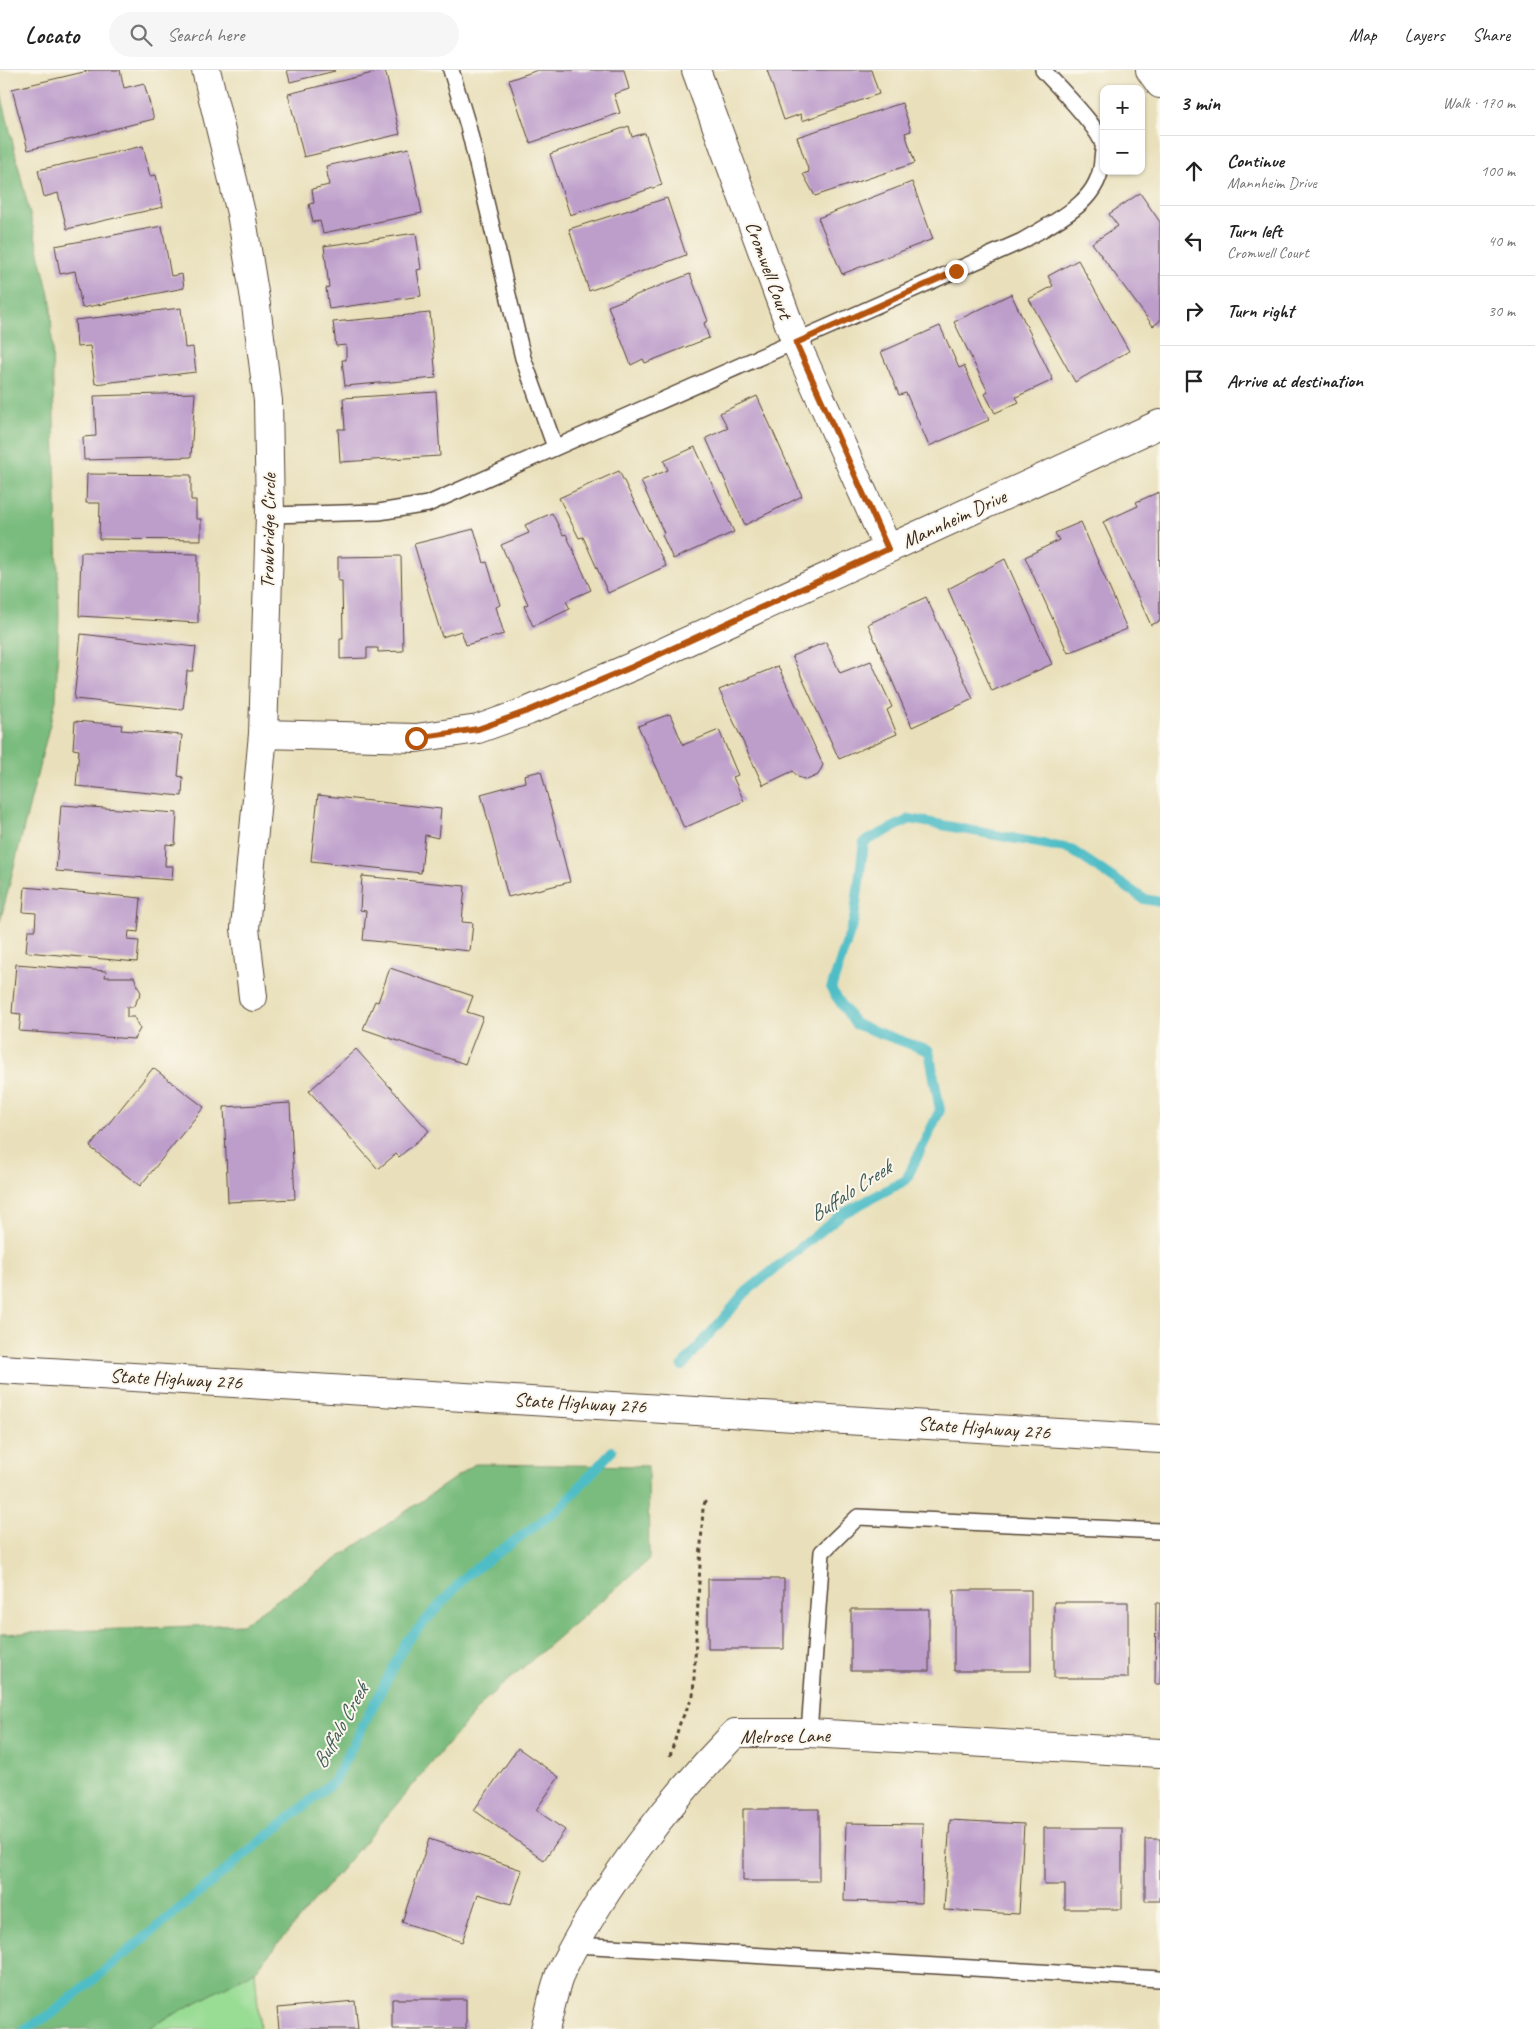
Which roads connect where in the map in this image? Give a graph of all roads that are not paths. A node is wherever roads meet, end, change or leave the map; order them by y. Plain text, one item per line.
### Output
1 (206, 70) edge
2 (451, 70) edge
3 (696, 70) edge
4 (1043, 70) edge
5 (1150, 70) edge
6 (1160, 84) edge
7 (796, 343) junction
8 (1160, 424) edge
9 (555, 447) junction
10 (270, 515) junction
11 (888, 549) junction
12 (263, 734) junction
13 (253, 997) dead end
14 (0, 1369) edge
15 (1160, 1438) edge
16 (1160, 1531) edge
17 (809, 1733) junction
18 (1160, 1753) edge
19 (576, 1945) junction
20 (1160, 1979) edge
21 (545, 2029) edge

1 - 10 street, Trowbridge Circle
2 - 9 lane
3 - 7 street, Cromwell Court
4 - 7 lane
5 - 6 street
7 - 9 lane
7 - 11 street, Cromwell Court
8 - 11 street, Mannheim Drive
9 - 10 lane
10 - 12 street, Trowbridge Circle
11 - 12 street, Mannheim Drive
12 - 13 street, Trowbridge Circle
14 - 15 street, State Highway 276
16 - 17 lane
17 - 18 street, Melrose Lane
17 - 19 street, Melrose Lane
19 - 20 lane
19 - 21 street, Melrose Lane

